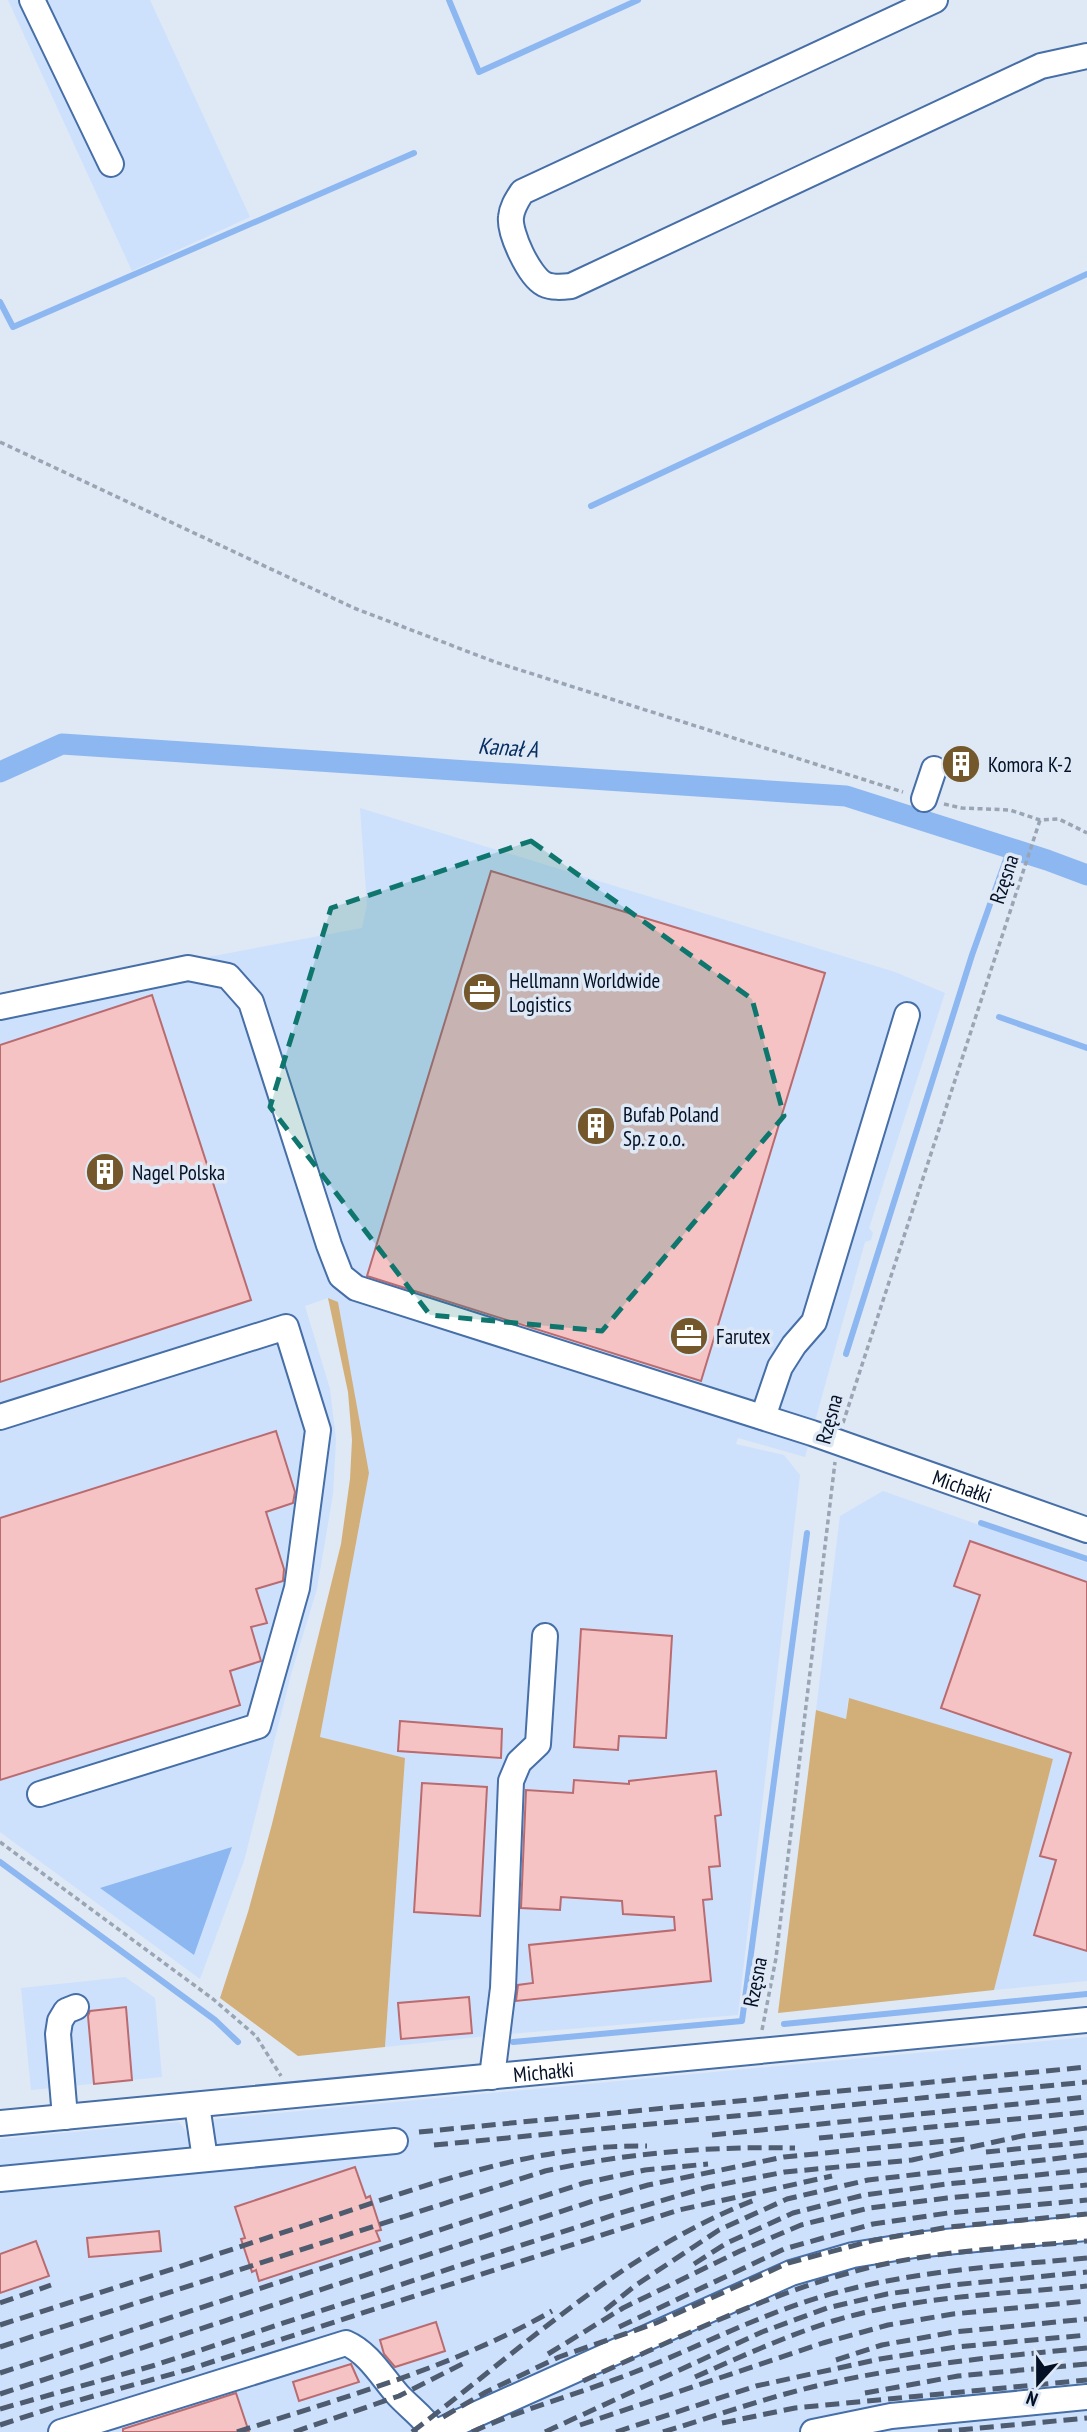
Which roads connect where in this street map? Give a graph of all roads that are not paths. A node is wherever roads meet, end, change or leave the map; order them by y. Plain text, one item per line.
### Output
1 (32, 0) edge
2 (935, 0) edge
3 (1087, 56) edge
4 (111, 164) dead end
5 (934, 769) dead end
6 (923, 799) road end
7 (0, 1007) edge
8 (907, 1015) dead end
9 (0, 1417) edge
10 (763, 1417) junction
11 (1087, 1530) edge
12 (545, 1636) dead end
13 (40, 1794) dead end
14 (76, 2007) dead end
15 (1087, 2020) edge
16 (492, 2077) junction
17 (197, 2105) junction
18 (65, 2117) junction
19 (0, 2123) edge
20 (395, 2141) dead end
21 (205, 2159) junction
22 (0, 2179) edge
23 (1087, 2228) edge
24 (1087, 2397) edge
25 (61, 2432) edge
26 (435, 2432) edge
27 (813, 2432) edge

1 - 4 street
2 - 3 street
5 - 6 street
7 - 10 street, Michałki
8 - 10 street
9 - 13 street
10 - 11 street, Michałki
12 - 16 street
14 - 18 street
15 - 16 street, Michałki
16 - 17 street, Michałki
17 - 18 street, Michałki
17 - 21 street
18 - 19 street, Michałki
20 - 21 street
21 - 22 street
23 - 26 street
24 - 27 street
25 - 26 street

